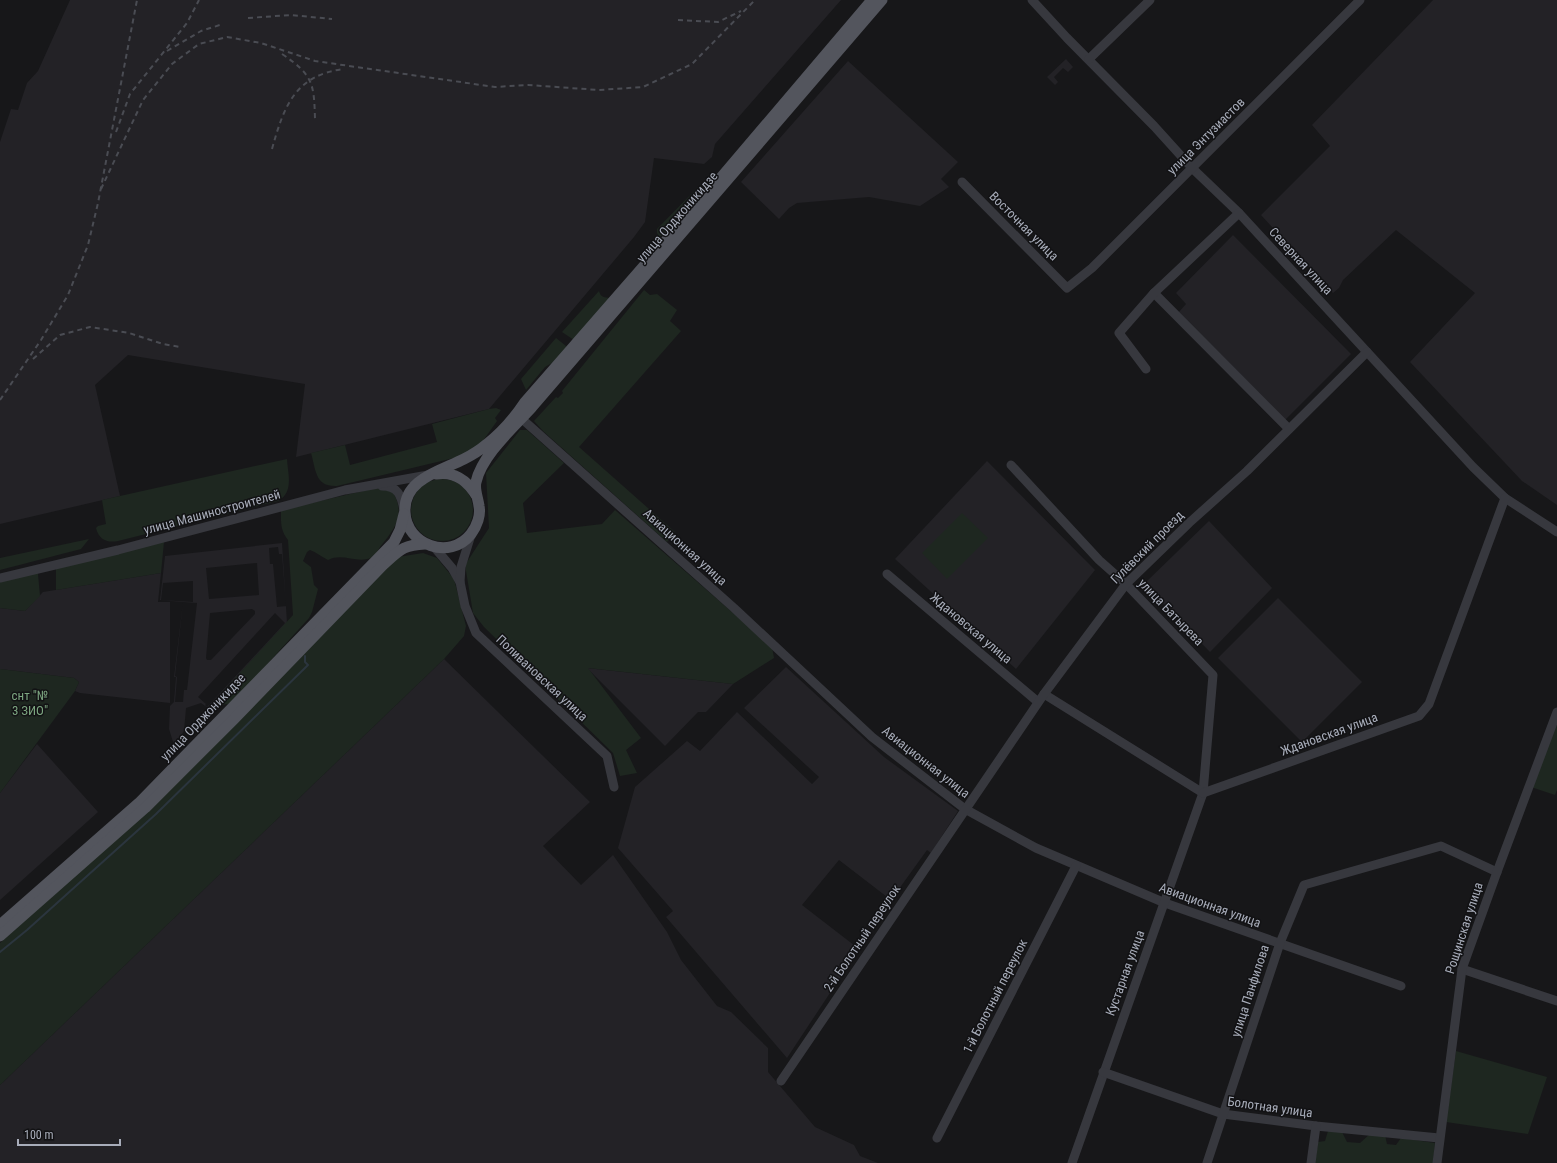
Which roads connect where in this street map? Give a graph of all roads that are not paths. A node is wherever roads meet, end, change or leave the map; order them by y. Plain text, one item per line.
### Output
1 (872, 0) edge
2 (882, 0) edge
3 (1032, 0) edge
4 (1150, 0) edge
5 (1360, 0) edge
6 (1089, 59) junction
7 (1192, 168) junction
8 (962, 182) dead end
9 (1239, 213) junction
10 (1067, 288) joint
11 (1154, 293) junction
12 (1367, 352) junction
13 (1146, 369) dead end
14 (522, 419) junction
15 (1289, 429) junction
16 (490, 447) junction
17 (1011, 465) dead end
18 (431, 475) junction
19 (345, 490) junction
20 (477, 496) junction
21 (1505, 498) junction
22 (404, 511) junction
23 (1557, 532) edge
24 (471, 534) junction
25 (430, 546) junction
26 (887, 574) dead end
27 (0, 578) edge
28 (460, 582) junction
29 (1126, 584) junction
30 (1044, 694) junction
31 (1038, 702) junction
32 (1557, 712) edge
33 (614, 787) dead end
34 (1203, 793) junction
35 (965, 809) junction
36 (1076, 866) junction
37 (1497, 872) junction
38 (1165, 903) junction
39 (0, 925) edge
40 (0, 936) edge
41 (1280, 943) junction
42 (1462, 968) junction
43 (1401, 986) dead end
44 (1557, 1001) edge
45 (1103, 1072) junction
46 (781, 1081) dead end
47 (1223, 1114) junction
48 (1316, 1126) junction
49 (937, 1138) dead end
50 (1439, 1138) junction
51 (1072, 1163) edge
52 (1207, 1163) edge
53 (1311, 1163) edge
54 (1437, 1163) edge

1 - 16 main road, улица Орджоникидзе
2 - 14 main road, улица Орджоникидзе
3 - 6 street, Северная улица
4 - 6 street
5 - 7 street, улица Энтузиастов
6 - 7 street, Северная улица
7 - 9 street, Северная улица
7 - 10 street, улица Энтузиастов
8 - 10 street, Восточная улица
9 - 11 street
9 - 12 street, Северная улица
11 - 13 street
11 - 15 street
12 - 15 street, Гулёвский проезд
12 - 21 street, Северная улица
14 - 16 main road, улица Орджоникидзе
14 - 35 street, Авиационная улица
15 - 29 street, Гулёвский проезд
16 - 18 main road
16 - 20 main road
17 - 29 street, улица Батырева
18 - 19 street, улица Машиностроителей
18 - 20 main road
18 - 22 main road
19 - 22 street
19 - 27 street, улица Машиностроителей
20 - 24 main road
21 - 23 street, Северная улица
21 - 34 street, Ждановская улица
22 - 25 main road
22 - 39 main road, улица Орджоникидзе
24 - 25 main road
24 - 28 street
25 - 28 street
25 - 40 main road, улица Орджоникидзе
26 - 31 street, Ждановская улица
28 - 33 street, Поливановская улица
29 - 30 street, Гулёвский проезд
29 - 34 street, улица Батырева
30 - 31 street, Гулёвский проезд
30 - 34 street
31 - 35 street, Гулёвский проезд
32 - 37 street, Рощинская улица
34 - 38 street, Кустарная улица
35 - 36 street, Авиационная улица
35 - 46 street, 2-й Болотный переулок
36 - 38 street, Авиационная улица
36 - 49 street, 1-й Болотный переулок
37 - 41 street, улица Панфилова
37 - 42 street, Рощинская улица
38 - 41 street, Авиационная улица
38 - 45 street, Кустарная улица
41 - 43 street, Авиационная улица
41 - 47 street, улица Панфилова
42 - 44 street
42 - 50 street, Рощинская улица
45 - 47 street, Болотная улица
45 - 51 street, Кустарная улица
47 - 48 street, Болотная улица
47 - 52 street, улица Панфилова
48 - 50 street, Болотная улица
48 - 53 street
50 - 54 street, Рощинская улица

